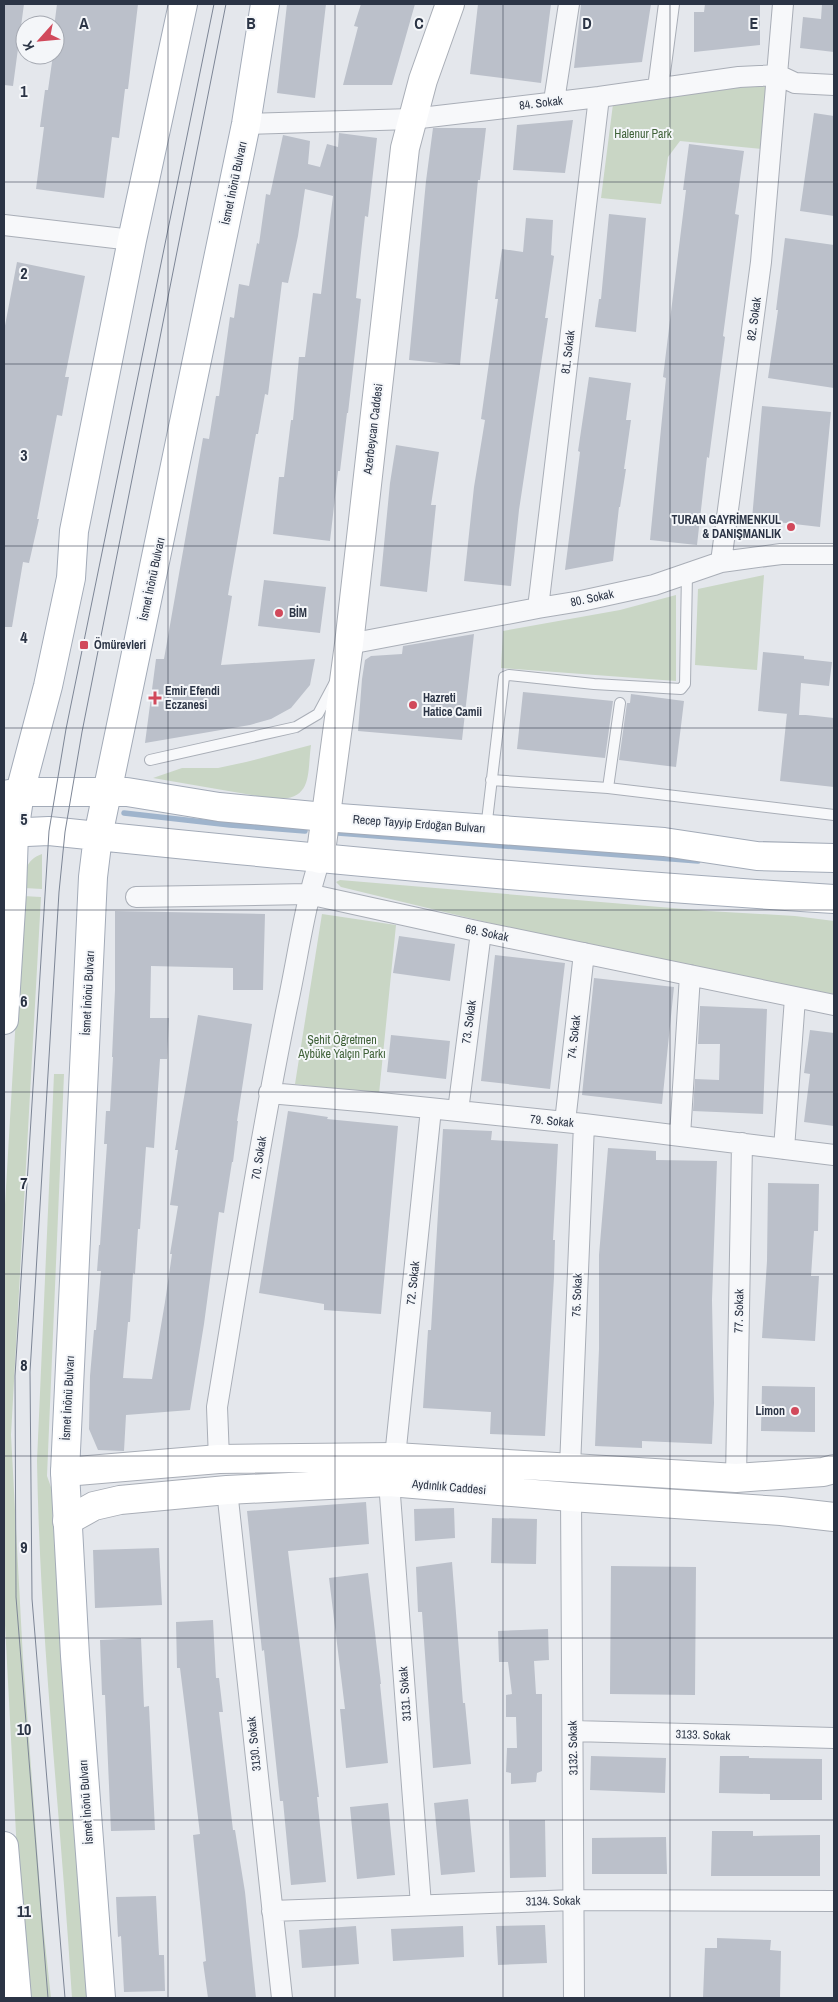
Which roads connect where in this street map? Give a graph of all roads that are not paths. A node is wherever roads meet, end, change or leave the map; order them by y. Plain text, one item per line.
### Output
1 (183, 4) edge
2 (265, 4) edge
3 (450, 4) edge
4 (569, 4) edge
5 (669, 4) edge
6 (783, 4) edge
7 (778, 75) junction
8 (834, 85) edge
9 (658, 88) junction
10 (599, 97) junction
11 (554, 101) junction
12 (412, 119) junction
13 (246, 124) junction
14 (4, 225) edge
15 (132, 240) junction
16 (834, 554) edge
17 (721, 562) junction
18 (687, 573) junction
19 (538, 608) junction
20 (348, 654) junction
21 (620, 703) dead end
22 (150, 760) dead end
23 (491, 780) junction
24 (608, 788) junction
25 (108, 792) junction
26 (12, 793) edge
27 (834, 815) edge
28 (326, 817) junction
29 (486, 828) junction
30 (9, 833) edge
31 (98, 836) junction
32 (834, 858) edge
33 (320, 859) junction
34 (308, 894) junction
35 (136, 897) dead end
36 (834, 899) edge
37 (481, 932) junction
38 (6, 941) edge
39 (584, 953) junction
40 (690, 975) junction
41 (795, 998) junction
42 (834, 1006) edge
43 (4, 1020) edge
44 (269, 1094) junction
45 (431, 1109) junction
46 (458, 1111) junction
47 (574, 1123) junction
48 (680, 1136) junction
49 (742, 1143) junction
50 (784, 1149) junction
51 (834, 1155) edge
52 (219, 1459) junction
53 (570, 1467) junction
54 (834, 1469) edge
55 (392, 1470) junction
56 (65, 1472) junction
57 (736, 1478) junction
58 (227, 1490) junction
59 (571, 1497) junction
60 (834, 1517) edge
61 (67, 1521) junction
62 (572, 1732) junction
63 (834, 1738) edge
64 (4, 1846) edge
65 (574, 1900) junction
66 (834, 1901) edge
67 (421, 1905) junction
68 (272, 1911) junction
69 (17, 1998) edge
70 (101, 1998) edge
71 (282, 1998) edge
72 (574, 1998) edge

1 - 15 main road
2 - 13 main road, İsmet İnönü Bulvarı
3 - 12 main road, Azerbeycan Caddesi
4 - 11 street
5 - 9 street
6 - 7 street, 82. Sokak
7 - 8 street, 84. Sokak
7 - 9 street, 84. Sokak
7 - 17 street, 82. Sokak
9 - 10 street, 84. Sokak
10 - 11 street, 84. Sokak
10 - 19 street, 81. Sokak
11 - 12 street, 84. Sokak
12 - 13 street, 84. Sokak
12 - 20 main road, Azerbeycan Caddesi
13 - 25 main road, İsmet İnönü Bulvarı
14 - 15 street
15 - 26 main road
16 - 17 street, 80. Sokak
17 - 18 street, 80. Sokak
18 - 19 street, 80. Sokak
18 - 23 lane
19 - 20 street, 80. Sokak
20 - 22 lane
20 - 28 main road, Azerbeycan Caddesi
21 - 24 lane
23 - 24 lane
23 - 29 lane
24 - 27 lane
25 - 26 main road, Recep Tayyip Erdoğan Bulvarı
25 - 28 main road, Recep Tayyip Erdoğan Bulvarı
25 - 31 main road, İsmet İnönü Bulvarı
26 - 30 main road
28 - 29 main road, Recep Tayyip Erdoğan Bulvarı
28 - 33 main road, Azerbeycan Caddesi
29 - 32 main road, Recep Tayyip Erdoğan Bulvarı
30 - 31 main road
30 - 38 main road
31 - 33 main road
31 - 56 main road, İsmet İnönü Bulvarı
33 - 34 street, 70. Sokak
33 - 36 main road
34 - 35 street, 69. Sokak
34 - 37 street, 69. Sokak
34 - 44 street, 70. Sokak
37 - 39 street, 69. Sokak
37 - 46 street, 73. Sokak
38 - 43 main road
39 - 40 street, 69. Sokak
39 - 47 street, 74. Sokak
40 - 41 street, 69. Sokak
40 - 48 street
41 - 42 street, 69. Sokak
41 - 50 street
44 - 45 street, 79. Sokak
44 - 52 street, 70. Sokak
45 - 46 street, 79. Sokak
45 - 55 street, 72. Sokak
46 - 47 street, 79. Sokak
47 - 48 street, 79. Sokak
47 - 53 street, 75. Sokak
48 - 49 street, 79. Sokak
49 - 50 street, 79. Sokak
49 - 57 street, 77. Sokak
50 - 51 street, 79. Sokak
52 - 55 main road, Aydınlık Caddesi
52 - 56 main road, Aydınlık Caddesi
52 - 58 main road
53 - 55 main road, Aydınlık Caddesi
53 - 57 main road, Aydınlık Caddesi
54 - 57 main road, Aydınlık Caddesi
55 - 58 main road, Aydınlık Caddesi
55 - 59 main road, Aydınlık Caddesi
55 - 67 street, 3131. Sokak
56 - 61 main road, İsmet İnönü Bulvarı
58 - 61 main road, Aydınlık Caddesi
58 - 68 street, 3130. Sokak
59 - 60 main road, Aydınlık Caddesi
59 - 62 street, 3132. Sokak
61 - 70 main road, İsmet İnönü Bulvarı
62 - 63 street, 3133. Sokak
62 - 65 street, 3132. Sokak
64 - 69 main road
65 - 66 street, 3134. Sokak
65 - 67 street, 3134. Sokak
65 - 72 street, 3132. Sokak
67 - 68 street, 3134. Sokak
68 - 71 street, 3130. Sokak

